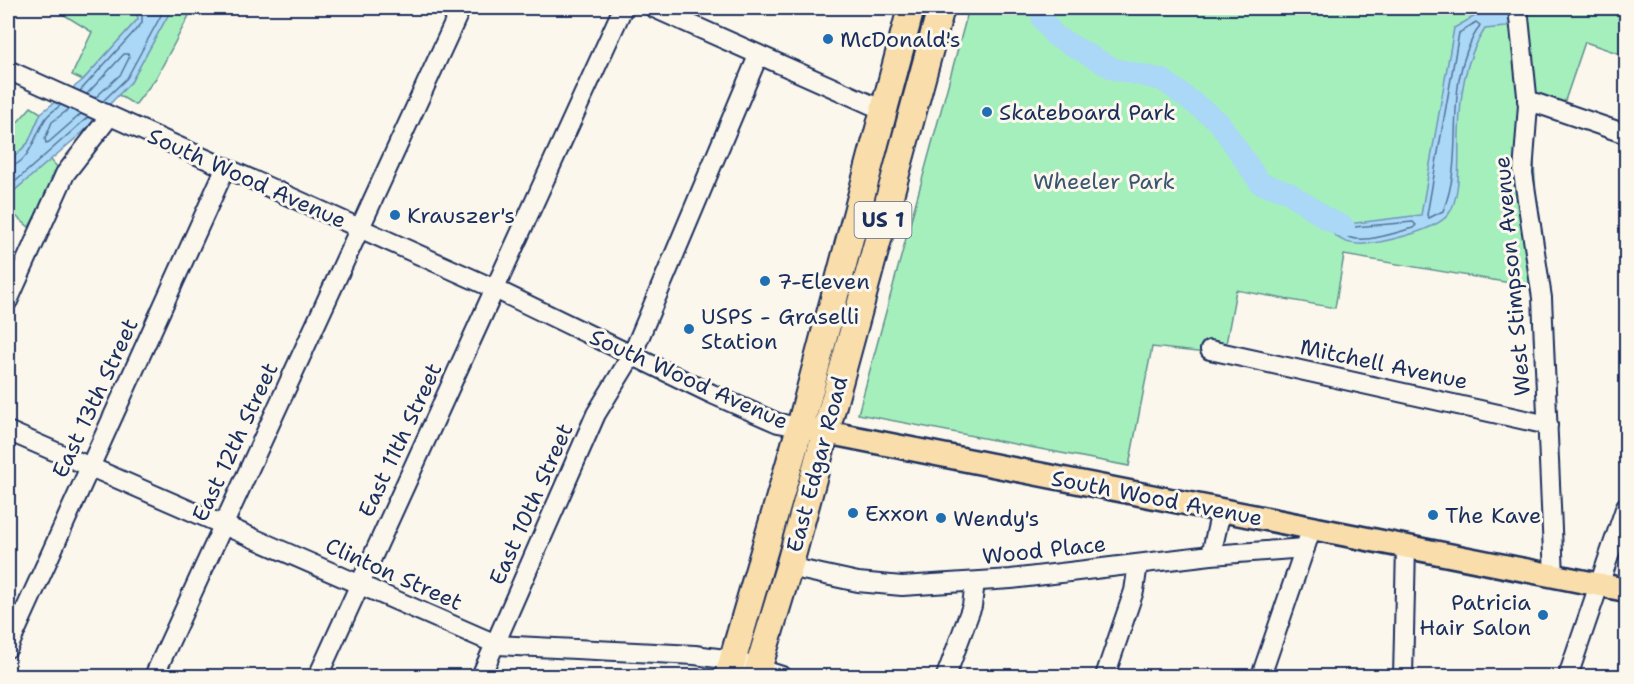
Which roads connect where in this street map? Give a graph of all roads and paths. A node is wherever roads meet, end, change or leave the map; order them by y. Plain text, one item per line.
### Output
1 (461, 8) edge
2 (623, 8) edge
3 (654, 8) edge
4 (911, 8) edge
5 (941, 8) edge
6 (1519, 14) edge
7 (758, 56) junction
8 (8, 70) edge
9 (1527, 100) junction
10 (884, 110) junction
11 (106, 116) junction
12 (1626, 134) edge
13 (226, 167) junction
14 (359, 227) junction
15 (495, 289) junction
16 (8, 301) edge
17 (1210, 350) dead end
18 (632, 355) junction
19 (1548, 425) junction
20 (800, 427) junction
21 (8, 431) edge
22 (826, 432) junction
23 (90, 466) junction
24 (1626, 506) edge
25 (1221, 511) junction
26 (223, 525) junction
27 (1308, 538) junction
28 (1406, 547) junction
29 (1211, 555) junction
30 (1137, 564) junction
31 (789, 567) junction
32 (1554, 576) junction
33 (975, 582) junction
34 (360, 585) junction
35 (1599, 585) junction
36 (1626, 590) edge
37 (14, 615) edge
38 (495, 644) junction
39 (8, 648) edge
40 (730, 668) edge
41 (766, 674) edge
42 (154, 676) edge
43 (318, 676) edge
44 (481, 676) edge
45 (946, 676) edge
46 (1105, 676) edge
47 (1261, 676) edge
48 (1403, 676) edge
49 (1568, 676) edge

1 - 14 street, East 12th Street
2 - 15 street, East 11th Street
3 - 7 street
4 - 10 highway, East Edgar Road / US 1
5 - 22 highway, East Edgar Road / US 1
6 - 9 street, West Stimpson Avenue
7 - 10 street
7 - 18 street, East 10th Street
8 - 11 street, South Wood Avenue
9 - 12 street
9 - 19 street, West Stimpson Avenue
10 - 20 highway, East Edgar Road / US 1
11 - 13 street, South Wood Avenue
11 - 16 street
13 - 14 street, South Wood Avenue
13 - 23 street, East 13th Street
14 - 15 street, South Wood Avenue
14 - 26 street, East 12th Street
15 - 18 street, South Wood Avenue
15 - 34 street, East 11th Street
17 - 19 street, Mitchell Avenue
18 - 20 street, South Wood Avenue
18 - 38 street, East 10th Street
19 - 32 street, West Stimpson Avenue
20 - 22 main road, South Wood Avenue
20 - 40 highway, East Edgar Road / US 1
21 - 23 street, Clinton Street
22 - 25 main road, South Wood Avenue
22 - 31 highway, East Edgar Road / US 1
23 - 26 street, Clinton Street
23 - 37 street, East 13th Street
24 - 35 street
25 - 27 main road, South Wood Avenue
25 - 29 street
26 - 34 street, Clinton Street
26 - 42 street, East 12th Street
27 - 28 main road, South Wood Avenue
27 - 29 street, Wood Place
27 - 47 street
28 - 32 main road, South Wood Avenue
28 - 48 street
29 - 30 street, Wood Place
30 - 33 street, Wood Place
30 - 46 street
31 - 33 street, Wood Place
31 - 41 highway, East Edgar Road / US 1
32 - 35 main road, South Wood Avenue
33 - 45 street
34 - 38 street, Clinton Street
34 - 43 street, East 11th Street
35 - 36 main road, South Wood Avenue
35 - 49 street
37 - 39 street, East 13th Street
38 - 40 street, Clinton Street
38 - 44 street, East 10th Street
40 - 41 street, Clinton Street

